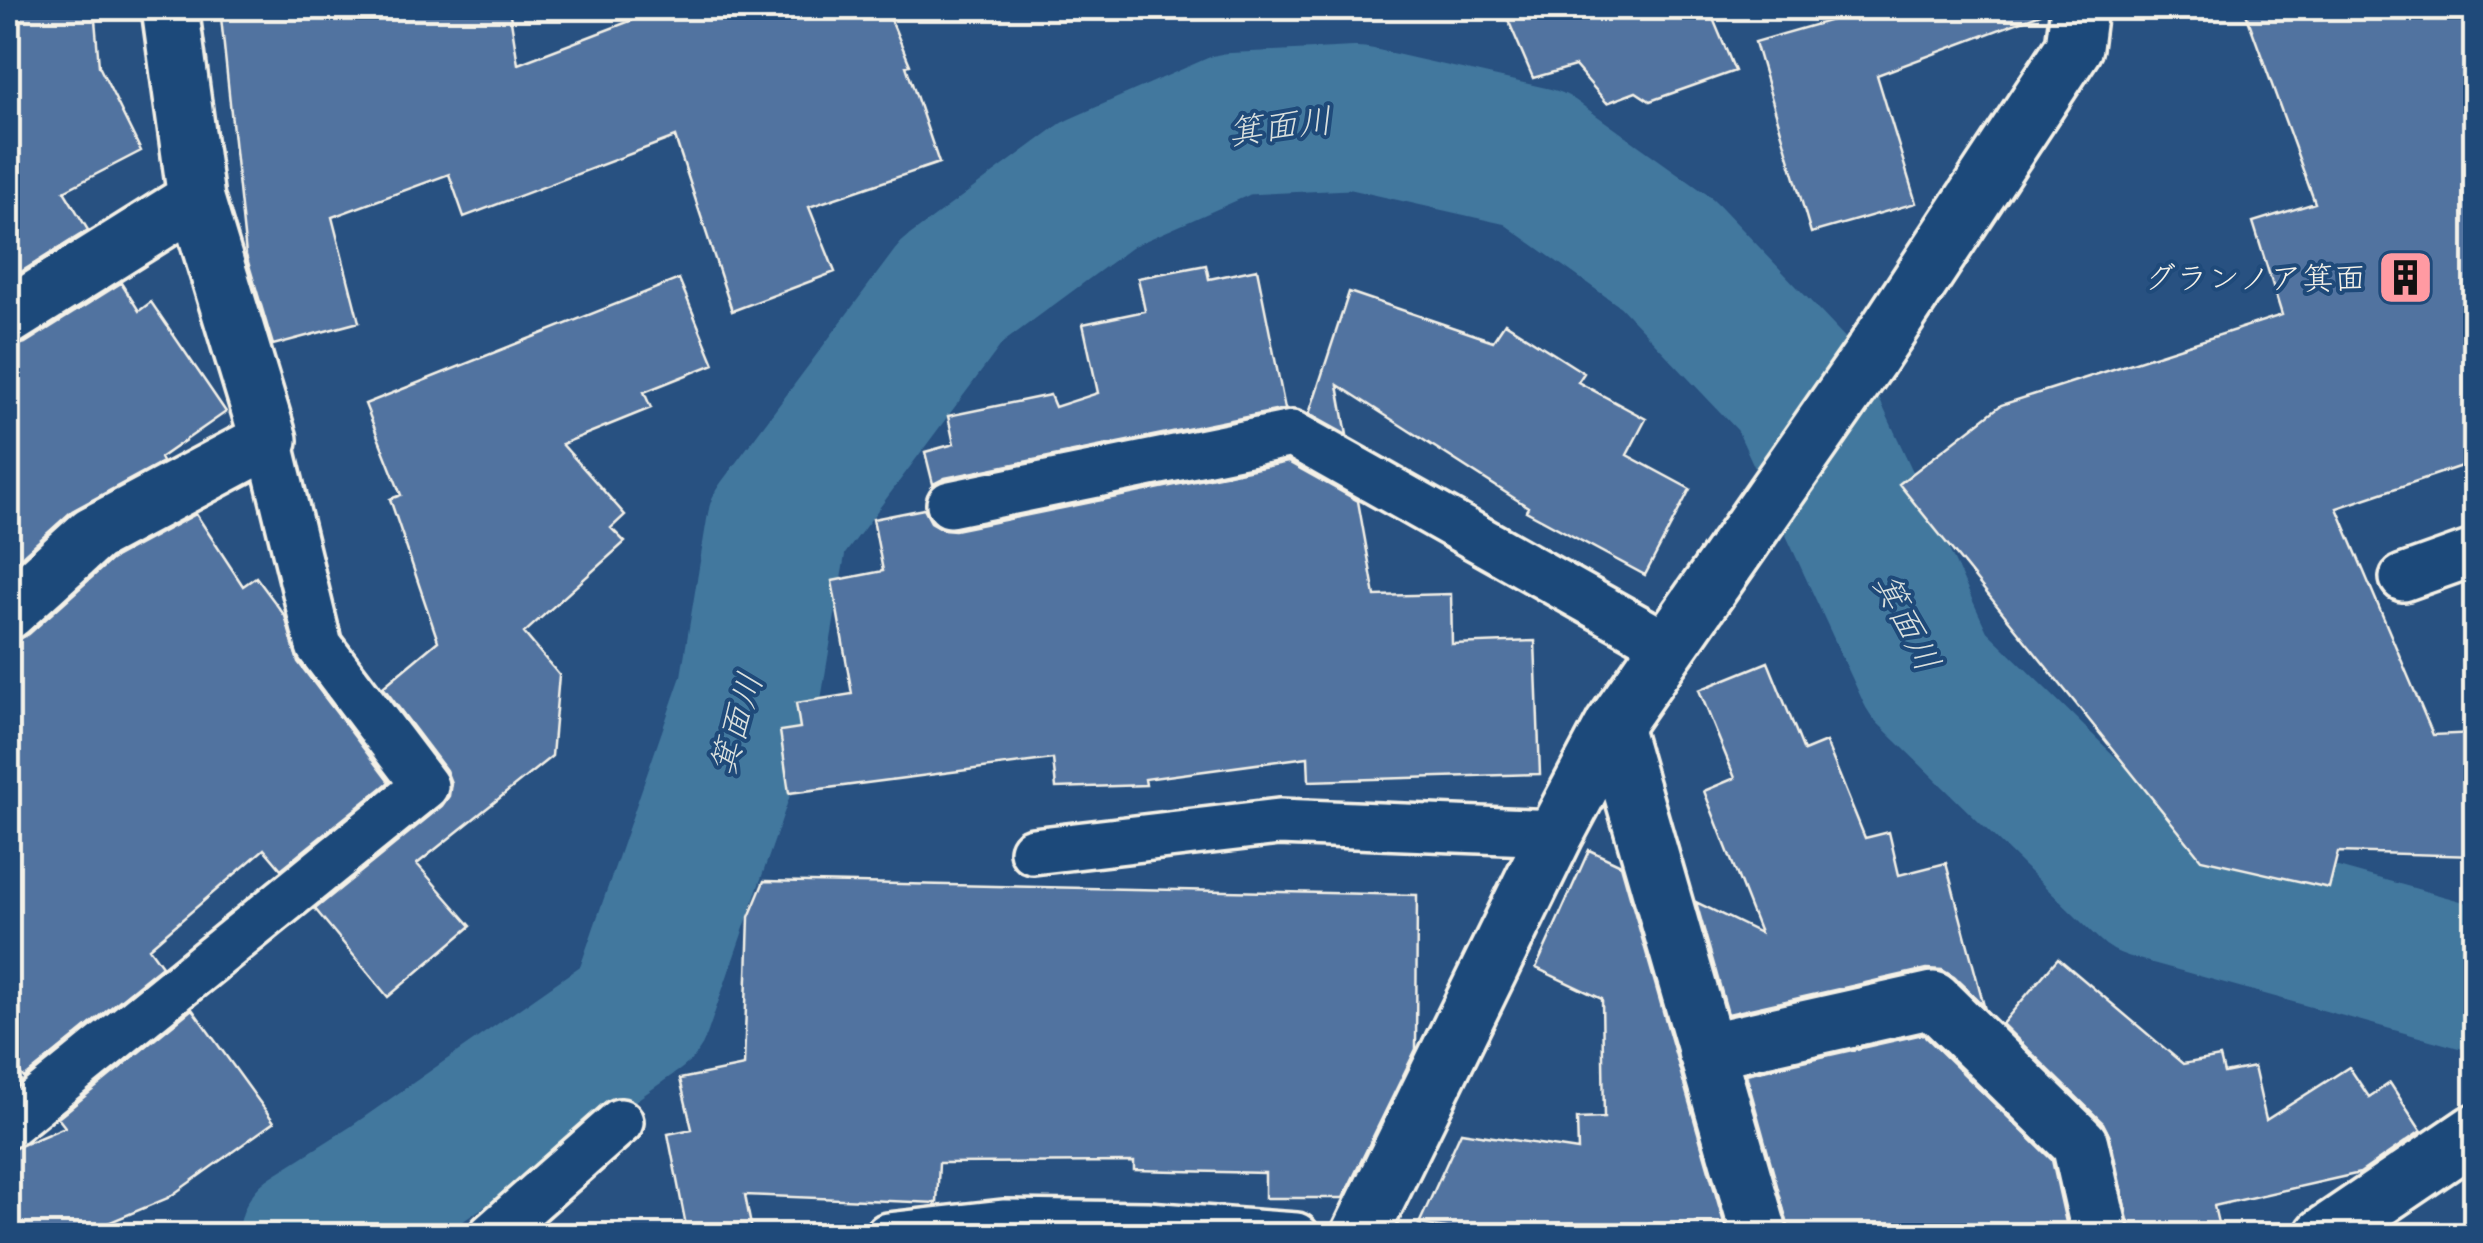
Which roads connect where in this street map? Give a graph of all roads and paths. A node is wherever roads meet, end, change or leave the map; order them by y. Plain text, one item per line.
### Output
1 (170, 8) edge
2 (2078, 8) edge
3 (196, 199) junction
4 (8, 317) edge
5 (268, 440) junction
6 (950, 504) dead end
7 (2476, 552) edge
8 (2403, 578) dead end
9 (8, 611) edge
10 (1669, 646) junction
11 (1613, 726) junction
12 (1556, 833) junction
13 (1033, 851) dead end
14 (1706, 1051) junction
15 (620, 1122) dead end
16 (10, 1123) dead end
17 (2476, 1132) edge
18 (491, 1236) edge
19 (888, 1236) edge
20 (1296, 1236) edge
21 (1359, 1236) edge
22 (1760, 1236) edge
23 (2101, 1236) edge
24 (2323, 1236) edge

1 - 3 street
2 - 10 street
3 - 4 street
3 - 5 street
5 - 9 street
5 - 16 lane
6 - 10 lane
7 - 8 lane
10 - 11 street
11 - 12 street
11 - 14 street
12 - 13 lane
12 - 21 street
14 - 22 street
14 - 23 street
15 - 18 lane
17 - 24 street
19 - 20 lane

